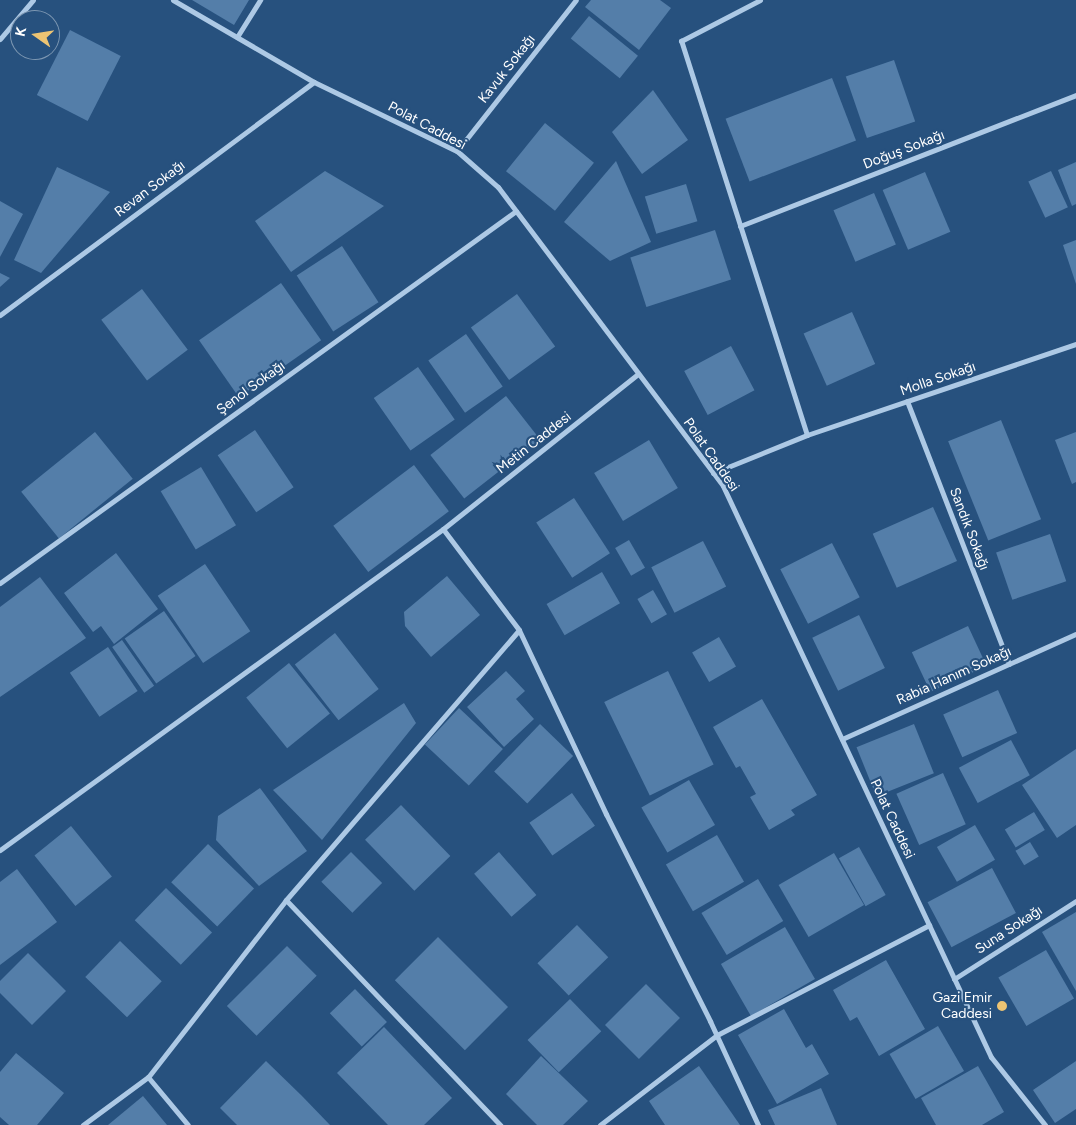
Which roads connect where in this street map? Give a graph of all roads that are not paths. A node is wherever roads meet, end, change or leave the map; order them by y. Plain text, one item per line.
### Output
1 (33, 0) edge
2 (173, 0) edge
3 (260, 0) edge
4 (576, 0) edge
5 (760, 0) edge
6 (237, 37) junction
7 (0, 39) edge
8 (314, 82) junction
9 (1076, 95) edge
10 (457, 151) junction
11 (516, 211) junction
12 (740, 226) junction
13 (0, 314) edge
14 (1076, 344) edge
15 (638, 374) junction
16 (907, 401) junction
17 (806, 435) junction
18 (713, 473) junction
19 (443, 530) junction
20 (0, 583) edge
21 (519, 630) junction
22 (1076, 634) edge
23 (1009, 664) junction
24 (842, 739) junction
25 (0, 850) edge
26 (286, 900) junction
27 (1076, 901) edge
28 (929, 925) junction
29 (954, 978) junction
30 (717, 1035) junction
31 (148, 1077) junction
32 (82, 1125) edge
33 (188, 1125) edge
34 (500, 1125) edge
35 (600, 1125) edge
36 (758, 1125) edge
37 (1045, 1125) edge

1 - 7 street
2 - 6 street, Polat Caddesi
3 - 6 street
4 - 10 street, Kavuk Sokağı
5 - 12 street
6 - 8 street, Polat Caddesi
8 - 10 street, Polat Caddesi
8 - 13 street, Revan Sokağı
9 - 12 street, Doğuş Sokağı
10 - 11 street, Polat Caddesi
11 - 15 street, Polat Caddesi
11 - 20 street, Şenol Sokağı
12 - 17 street
14 - 16 street, Molla Sokağı
15 - 18 street, Polat Caddesi
15 - 19 street, Metin Caddesi
16 - 17 street, Molla Sokağı
16 - 23 street, Sandık Sokağı
17 - 18 street, Molla Sokağı
18 - 24 street, Polat Caddesi
19 - 21 street
19 - 25 street, Metin Caddesi
21 - 26 street
21 - 30 street
22 - 23 street, Rabia Hanım Sokağı
23 - 24 street, Rabia Hanım Sokağı
24 - 28 street, Polat Caddesi
26 - 31 street
26 - 34 street
27 - 29 street, Suna Sokağı
28 - 29 street, Polat Caddesi
28 - 30 street
29 - 37 street, Polat Caddesi
30 - 35 street
30 - 36 street
31 - 32 street
31 - 33 street

